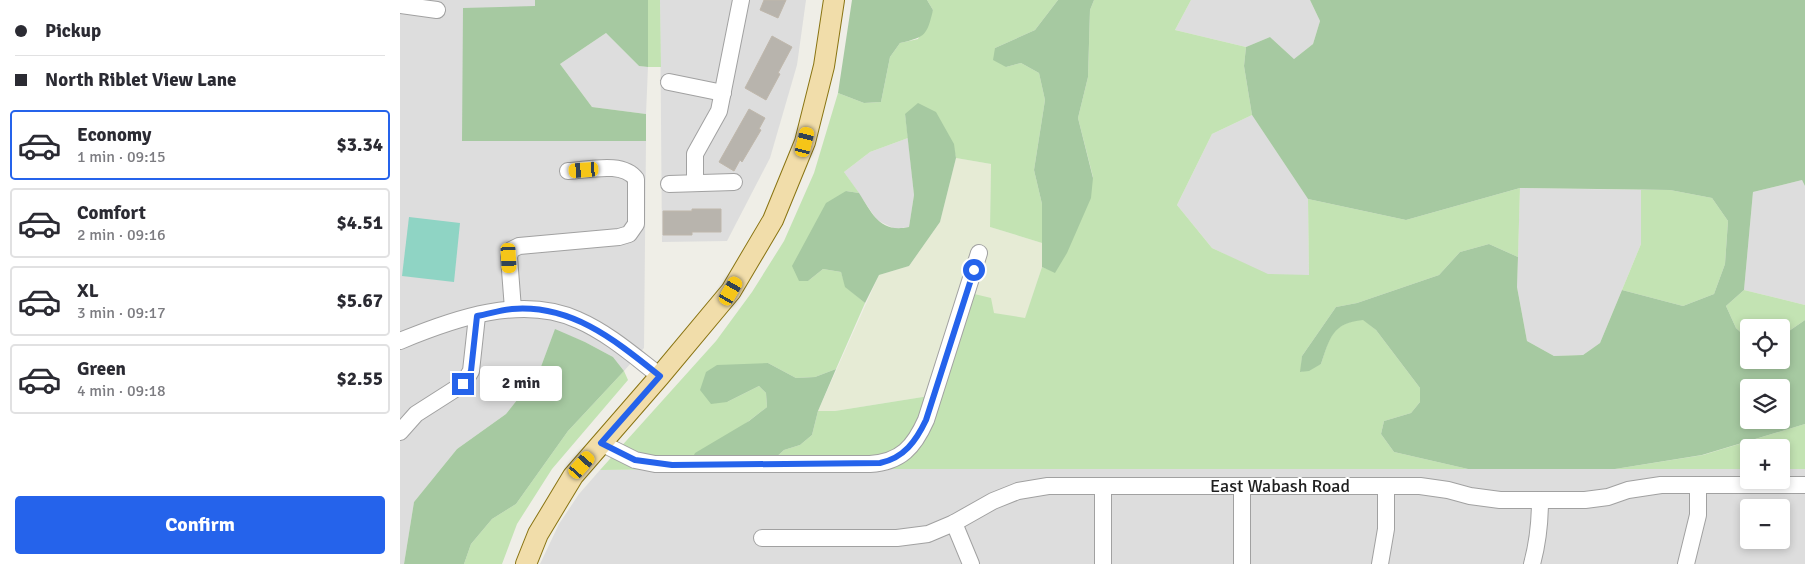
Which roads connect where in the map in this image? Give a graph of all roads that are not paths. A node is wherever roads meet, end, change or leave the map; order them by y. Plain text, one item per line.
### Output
1 (741, 0) edge
2 (834, 0) edge
3 (400, 4) edge
4 (437, 10) dead end
5 (669, 82) dead end
6 (723, 92) junction
7 (568, 171) dead end
8 (734, 182) dead end
9 (696, 183) junction
10 (669, 184) dead end
11 (979, 253) dead end
12 (512, 309) junction
13 (477, 316) junction
14 (400, 341) edge
15 (660, 376) junction
16 (400, 432) edge
17 (601, 443) junction
18 (1698, 485) junction
19 (1805, 485) edge
20 (1103, 486) junction
21 (1242, 486) junction
22 (1386, 486) junction
23 (1540, 500) junction
24 (954, 523) junction
25 (762, 538) dead end
26 (526, 564) edge
27 (971, 564) edge
28 (1104, 564) edge
29 (1242, 564) edge
30 (1380, 564) edge
31 (1532, 564) edge
32 (1686, 564) edge

1 - 6 street
2 - 15 main road
3 - 4 street
5 - 6 street
6 - 9 street
7 - 12 street
8 - 9 street
9 - 10 street
11 - 17 street
12 - 13 street
12 - 15 street
13 - 14 street
13 - 16 street
15 - 17 main road
17 - 26 main road
18 - 19 street, East Wabash Road
18 - 23 street, East Wabash Road
18 - 32 street
20 - 21 street, East Wabash Road
20 - 24 street, East Wabash Road
20 - 28 street
21 - 22 street, East Wabash Road
21 - 29 street
22 - 23 street, East Wabash Road
22 - 30 street
23 - 31 street
24 - 25 street, East Wabash Road
24 - 27 street

